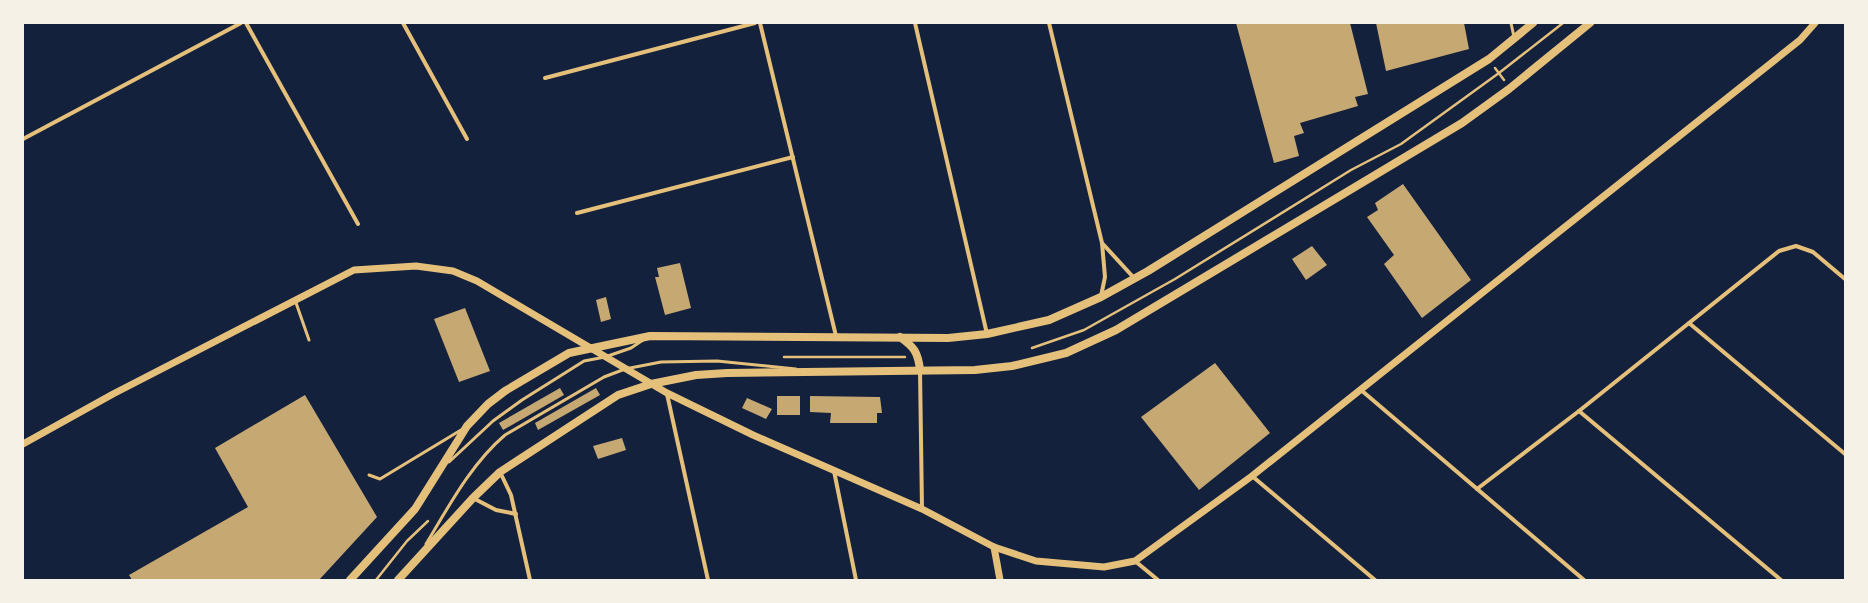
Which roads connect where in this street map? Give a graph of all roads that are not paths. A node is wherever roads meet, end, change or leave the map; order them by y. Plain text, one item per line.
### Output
1 (242, 23) edge
2 (246, 23) edge
3 (403, 23) edge
4 (755, 23) edge
5 (760, 23) edge
6 (915, 23) edge
7 (1050, 23) edge
8 (1511, 23) edge
9 (1533, 23) edge
10 (1590, 23) edge
11 (1815, 23) edge
12 (1515, 38) junction
13 (545, 78) dead end
14 (23, 139) edge
15 (467, 139) dead end
16 (793, 157) junction
17 (577, 213) dead end
18 (358, 224) dead end
19 (1102, 243) junction
20 (1135, 279) junction
21 (1845, 279) edge
22 (1101, 297) junction
23 (295, 300) junction
24 (1689, 324) junction
25 (987, 334) junction
26 (650, 336) junction
27 (836, 336) junction
28 (900, 337) junction
29 (309, 340) dead end
30 (590, 348) junction
31 (605, 357) junction
32 (625, 369) junction
33 (920, 370) junction
34 (820, 371) junction
35 (651, 384) junction
36 (1362, 390) junction
37 (667, 393) junction
38 (1579, 411) junction
39 (467, 426) junction
40 (23, 444) edge
41 (1845, 454) edge
42 (443, 467) junction
43 (834, 470) junction
44 (500, 472) junction
45 (369, 475) dead end
46 (1252, 476) junction
47 (1477, 489) junction
48 (473, 498) junction
49 (922, 509) junction
50 (516, 514) junction
51 (994, 547) junction
52 (417, 559) junction
53 (1135, 561) junction
54 (350, 580) edge
55 (398, 580) edge
56 (530, 580) edge
57 (708, 580) edge
58 (856, 580) edge
59 (1000, 580) edge
60 (1158, 580) edge
61 (1375, 580) edge
62 (1584, 580) edge
63 (1781, 580) edge

1 - 14 street
2 - 18 street
3 - 15 street
4 - 13 street
5 - 16 street
6 - 25 street
7 - 19 street
8 - 12 lane
9 - 12 main road
10 - 33 main road
11 - 36 street
12 - 20 main road
16 - 17 street
16 - 27 street
19 - 20 street
19 - 22 street
20 - 22 main road
21 - 24 street
22 - 25 main road
23 - 29 lane
23 - 30 street
23 - 40 street
24 - 38 street
24 - 41 street
25 - 28 main road
26 - 27 main road
26 - 30 main road
26 - 31 lane
27 - 28 main road
28 - 33 main road
30 - 31 street
30 - 39 main road
31 - 32 street
31 - 42 lane
32 - 34 lane
32 - 35 street
32 - 52 lane
33 - 34 main road
33 - 49 street
34 - 35 main road
35 - 37 street
35 - 44 main road
36 - 46 street
36 - 47 street
37 - 43 street
37 - 57 street
38 - 47 street
38 - 63 street
39 - 42 main road
39 - 45 lane
42 - 54 main road
43 - 49 street
43 - 58 street
44 - 48 main road
44 - 50 street
46 - 53 street
46 - 61 street
47 - 62 street
48 - 50 street
48 - 52 main road
49 - 51 street
50 - 56 street
51 - 53 street
51 - 59 street
52 - 55 main road
53 - 60 street

